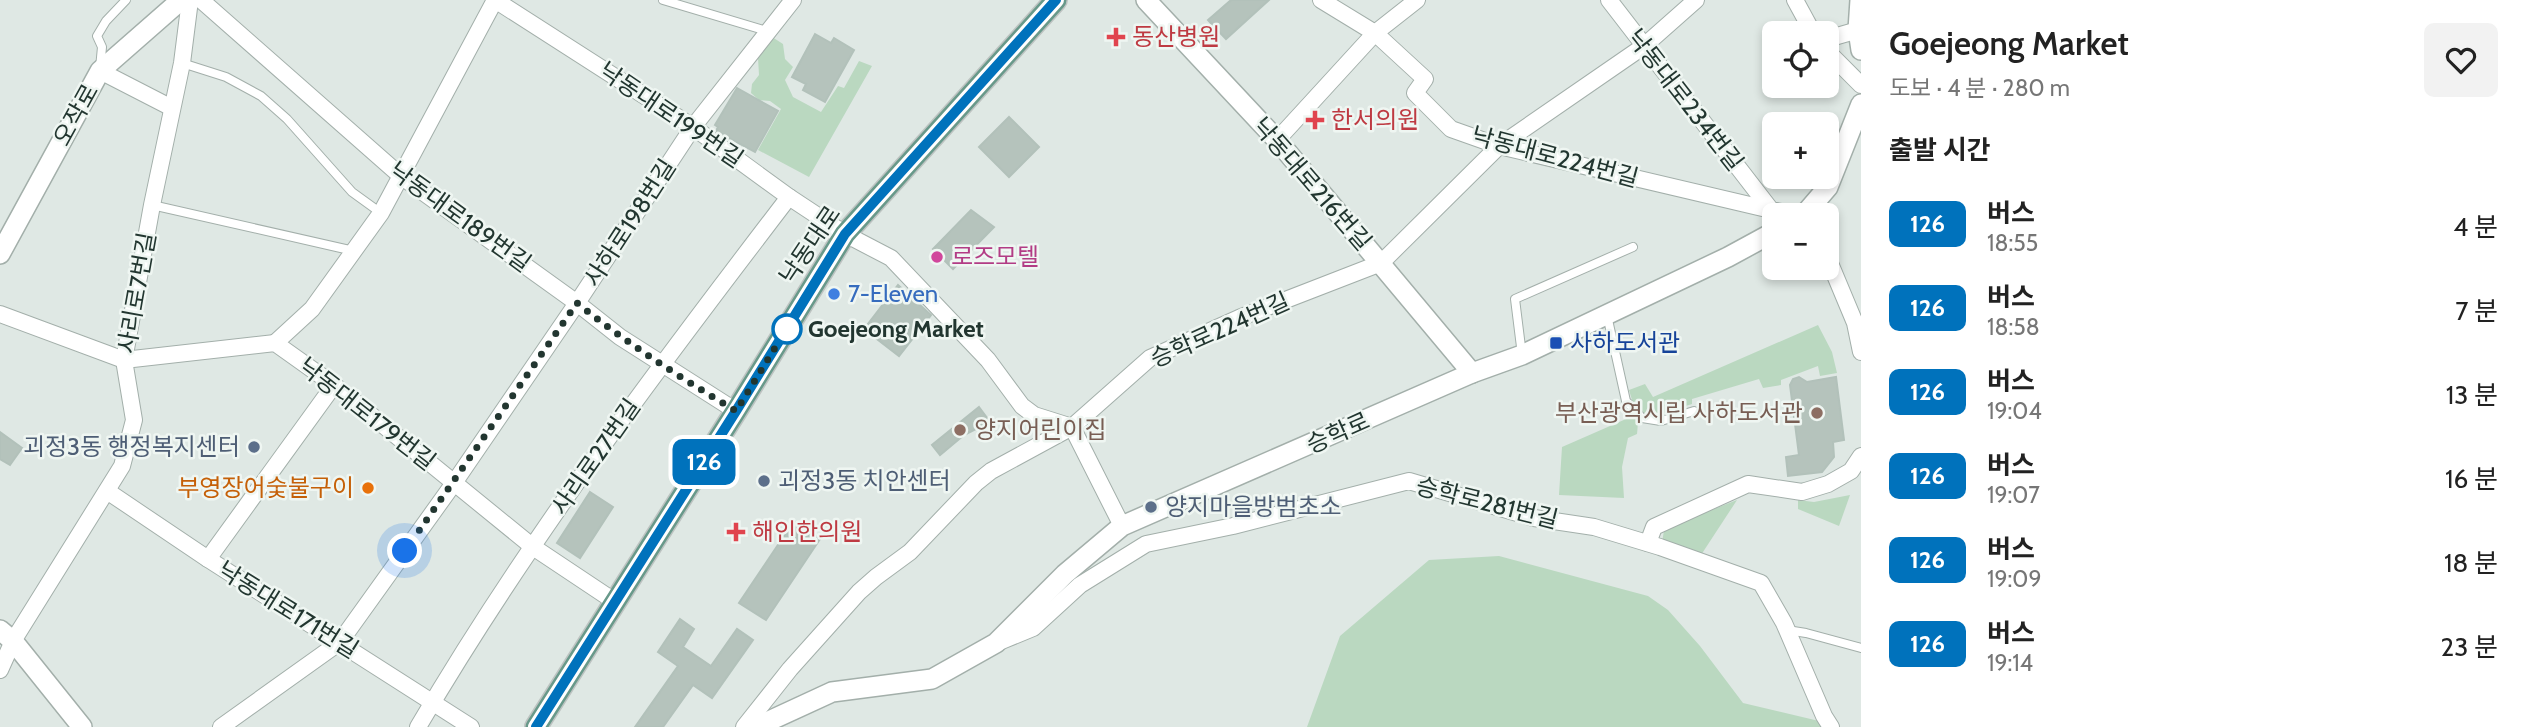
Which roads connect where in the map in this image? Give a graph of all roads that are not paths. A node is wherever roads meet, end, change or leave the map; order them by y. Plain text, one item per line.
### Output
1 (126, 0) edge
2 (181, 0) edge
3 (190, 0) edge
4 (201, 0) edge
5 (495, 0) edge
6 (665, 0) edge
7 (793, 0) edge
8 (1056, 0) edge
9 (1146, 0) edge
10 (1321, 0) edge
11 (1417, 0) edge
12 (1609, 0) edge
13 (1696, 0) edge
14 (1795, 0) edge
15 (1860, 17) edge
16 (1806, 21) edge
17 (767, 31) junction
18 (1839, 31) edge
19 (1375, 33) junction
20 (1644, 46) junction
21 (1861, 50) edge
22 (182, 63) junction
23 (1839, 63) edge
24 (100, 71) junction
25 (1861, 85) edge
26 (1861, 104) edge
27 (172, 108) junction
28 (693, 127) junction
29 (1277, 140) junction
30 (1499, 146) junction
31 (402, 177) junction
32 (789, 197) junction
33 (1766, 203) edge
34 (1814, 203) edge
35 (152, 205) junction
36 (1762, 208) edge
37 (382, 213) junction
38 (845, 234) junction
39 (1762, 239) edge
40 (1633, 247) dead end
41 (355, 251) junction
42 (0, 254) edge
43 (1381, 263) junction
44 (1837, 280) edge
45 (577, 303) junction
46 (0, 314) edge
47 (1607, 315) junction
48 (275, 343) junction
49 (1861, 352) edge
50 (1522, 355) junction
51 (124, 360) junction
52 (661, 365) junction
53 (1472, 373) junction
54 (334, 386) junction
55 (736, 411) junction
56 (1694, 411) dead end
57 (1072, 427) junction
58 (1861, 456) edge
59 (454, 483) junction
60 (107, 491) junction
61 (1122, 526) junction
62 (1648, 543) junction
63 (533, 547) junction
64 (208, 559) junction
65 (614, 601) junction
66 (1787, 630) junction
67 (7, 636) edge
68 (340, 642) junction
69 (996, 643) junction
70 (1861, 648) edge
71 (0, 670) edge
72 (433, 702) junction
73 (82, 727) edge
74 (221, 727) edge
75 (418, 727) edge
76 (471, 727) edge
77 (536, 727) edge
78 (744, 727) edge
79 (756, 727) edge
80 (1831, 727) edge

1 - 24 lane
2 - 24 street, 오작로
3 - 22 street, 사리로7번길
4 - 31 street, 낙동대로189번길
5 - 28 street, 낙동대로199번길
5 - 31 street
6 - 17 lane
7 - 17 street, 사하로198번길
8 - 38 main road, 낙동대로
9 - 29 street, 낙동대로216번길
10 - 19 street, 낙동대로224번길
11 - 19 street
12 - 20 street, 낙동대로234번길
13 - 20 street, 승학로224번길
14 - 16 street
15 - 18 street
15 - 21 street
17 - 28 street, 사하로198번길
19 - 29 street
19 - 30 street, 낙동대로224번길
20 - 30 street, 승학로224번길
20 - 33 street, 낙동대로234번길
22 - 27 street, 사리로7번길
22 - 37 lane
23 - 25 street
24 - 27 street
24 - 42 street, 오작로
26 - 34 street
27 - 35 street, 사리로7번길
28 - 32 street, 낙동대로199번길
28 - 45 street, 사하로198번길
29 - 43 street, 낙동대로216번길
30 - 36 street, 낙동대로224번길
30 - 43 street, 승학로224번길
31 - 37 street
31 - 45 street, 낙동대로189번길
32 - 38 street, 낙동대로199번길
32 - 52 street, 사리로27번길
35 - 41 lane
35 - 51 street, 사리로7번길
37 - 41 street
38 - 55 main road, 낙동대로
38 - 57 street, 낙동대로199번길
39 - 47 street, 승학로
40 - 50 lane
41 - 48 street
43 - 53 street, 낙동대로216번길
43 - 57 street, 승학로224번길
44 - 49 street
45 - 52 street, 낙동대로189번길
45 - 59 street, 사하로198번길
46 - 51 street
47 - 50 street, 승학로
47 - 56 lane
48 - 51 street, 낙동대로179번길
48 - 54 street, 낙동대로179번길
50 - 53 street, 승학로
51 - 60 street, 사리로7번길
52 - 55 street, 낙동대로189번길
52 - 63 street, 사리로27번길
53 - 61 street, 승학로
54 - 59 street, 낙동대로179번길
54 - 64 street
55 - 65 main road, 낙동대로
57 - 61 street
57 - 78 street, 승학로224번길
58 - 62 street
59 - 63 street, 낙동대로179번길
59 - 68 street, 사하로198번길
60 - 64 street, 낙동대로171번길
60 - 67 street, 사리로7번길
61 - 69 street, 승학로
62 - 66 street, 승학로281번길
62 - 69 street, 승학로281번길
63 - 65 street, 낙동대로179번길
63 - 72 street, 사리로27번길
64 - 68 street, 낙동대로171번길
65 - 77 main road, 낙동대로
66 - 70 lane
66 - 80 street, 승학로281번길
67 - 71 street, 사리로7번길
67 - 73 street
68 - 72 street, 낙동대로171번길
68 - 74 street, 사하로198번길
69 - 79 street, 승학로
72 - 75 street, 사리로27번길
72 - 76 street, 낙동대로171번길

